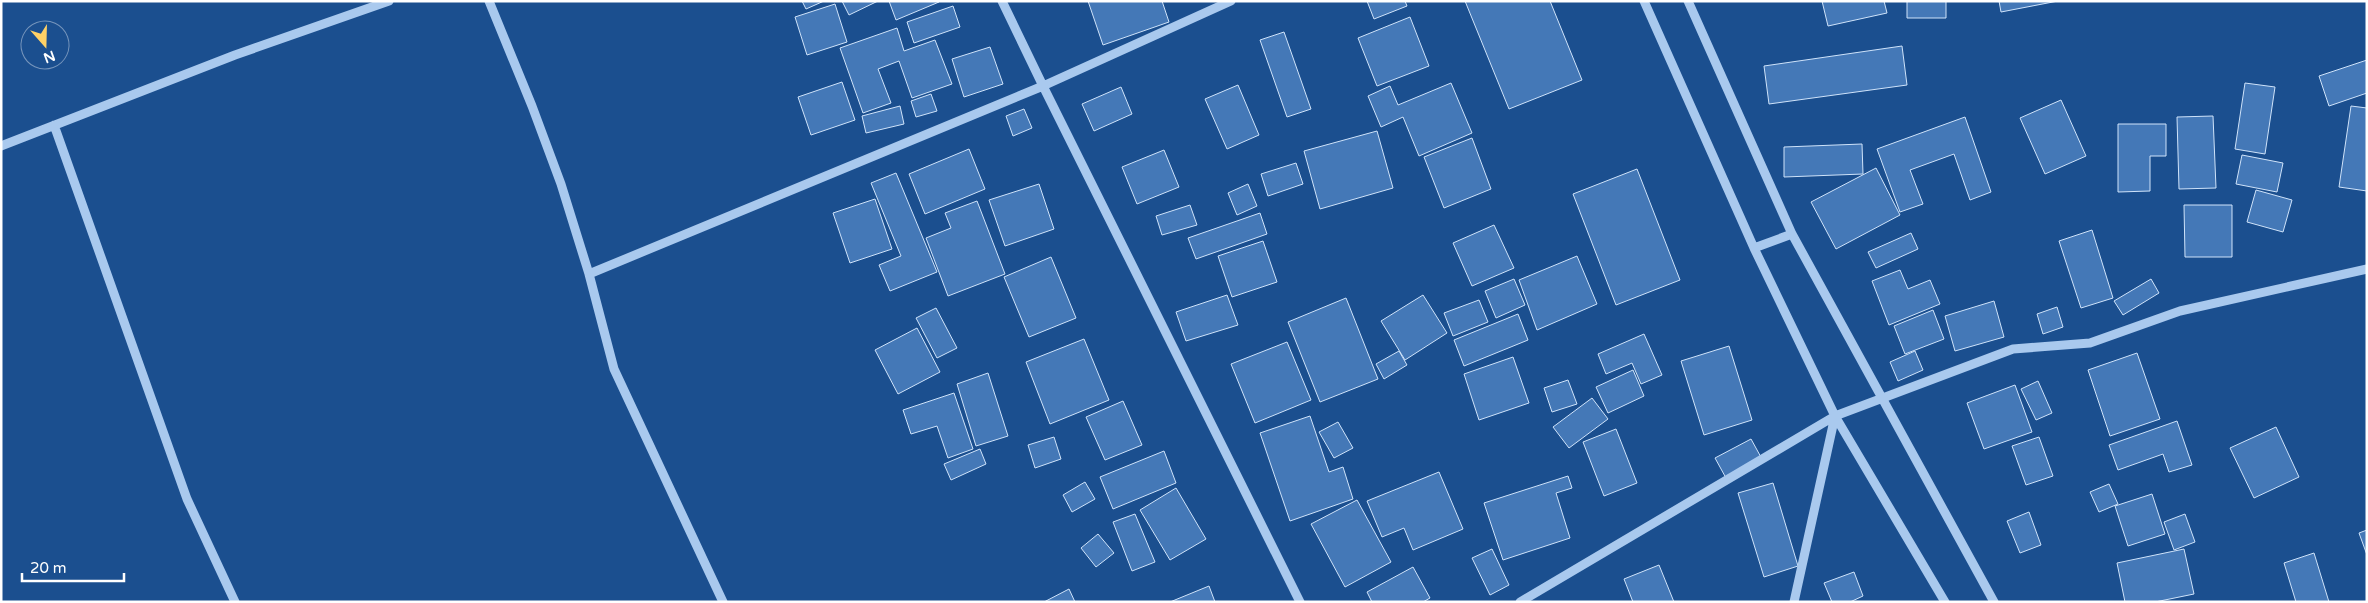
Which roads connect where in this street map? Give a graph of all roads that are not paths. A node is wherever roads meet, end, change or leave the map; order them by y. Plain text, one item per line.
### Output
1 (389, 1) edge
2 (489, 1) edge
3 (1002, 1) edge
4 (1231, 1) edge
5 (1644, 1) edge
6 (1688, 1) edge
7 (1043, 86) junction
8 (54, 124) junction
9 (1, 146) edge
10 (1792, 234) junction
11 (1754, 248) junction
12 (2367, 269) edge
13 (589, 274) junction
14 (1883, 399) junction
15 (1835, 416) junction
16 (235, 602) edge
17 (723, 602) edge
18 (1300, 602) edge
19 (1520, 602) edge
20 (1794, 602) edge
21 (1945, 602) edge
22 (1994, 602) edge

1 - 8 street
2 - 13 street
3 - 7 street
4 - 7 street
5 - 11 street
6 - 10 street
7 - 13 street
7 - 18 street
8 - 9 street
8 - 16 street
10 - 11 street
10 - 14 street
11 - 15 street
12 - 14 street
13 - 17 street
14 - 15 street
14 - 22 street
15 - 19 street
15 - 20 street
15 - 21 street

